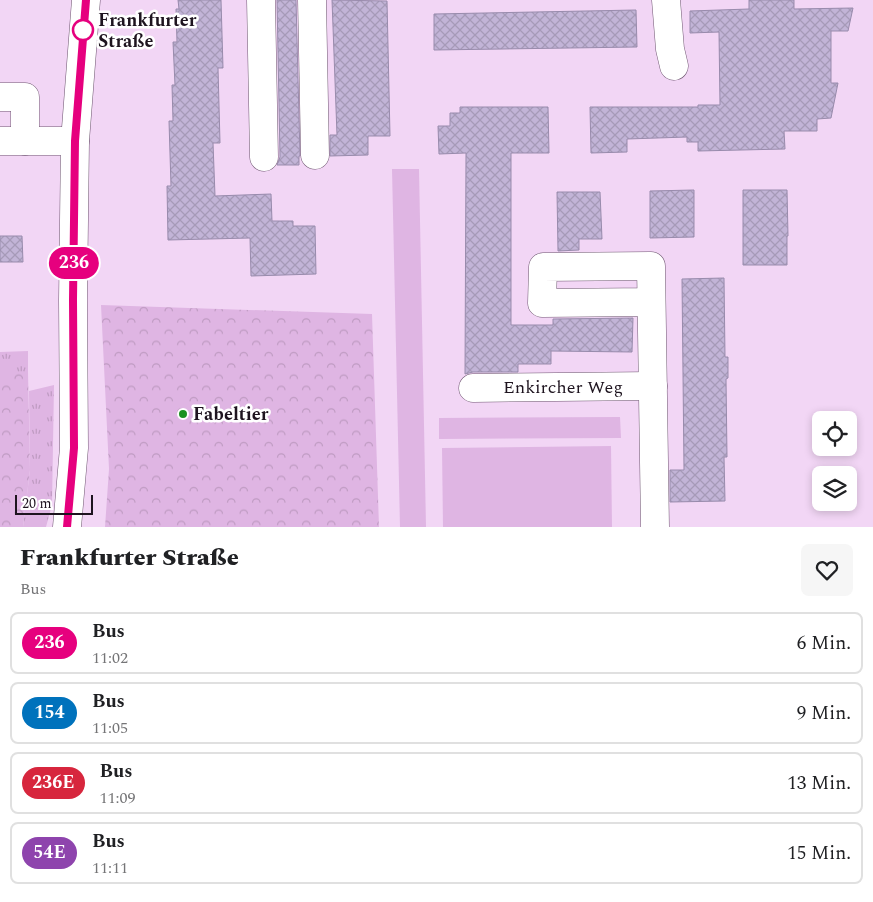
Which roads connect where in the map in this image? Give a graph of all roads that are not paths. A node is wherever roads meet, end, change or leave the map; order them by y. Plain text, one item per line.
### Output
1 (86, 0) edge
2 (261, 0) edge
3 (312, 0) edge
4 (666, 0) edge
5 (674, 66) dead end
6 (0, 97) edge
7 (12, 141) edge
8 (75, 141) junction
9 (315, 155) dead end
10 (264, 157) dead end
11 (651, 302) dead end
12 (653, 386) junction
13 (473, 388) dead end
14 (67, 527) edge
15 (655, 527) edge

1 - 8 street
2 - 10 street
3 - 9 street
4 - 5 street
6 - 7 street
7 - 8 street
8 - 14 street
11 - 12 street
12 - 13 street, Enkircher Weg
12 - 15 street

